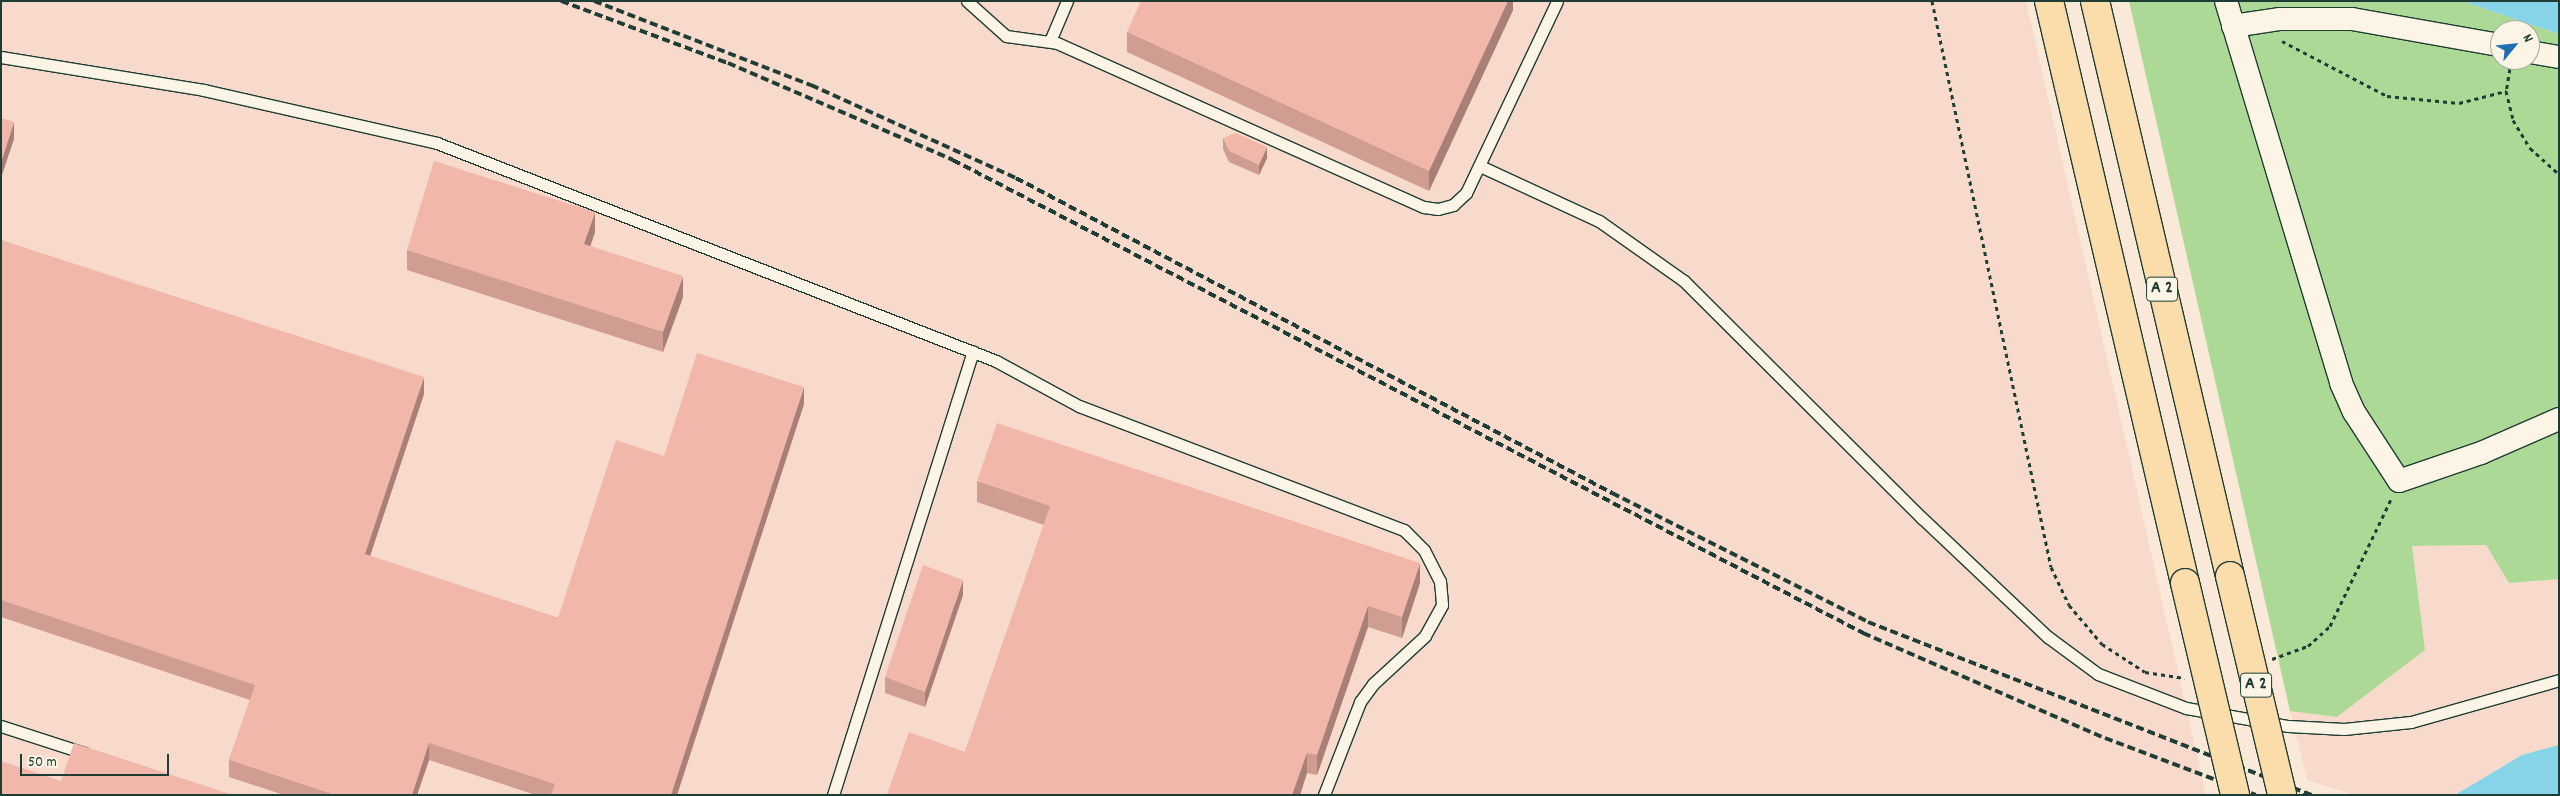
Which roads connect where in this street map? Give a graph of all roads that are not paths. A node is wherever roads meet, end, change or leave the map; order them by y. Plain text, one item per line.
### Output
1 (967, 1) edge
2 (1067, 1) edge
3 (1557, 1) edge
4 (2049, 1) edge
5 (2095, 1) edge
6 (2226, 1) edge
7 (2233, 26) junction
8 (1050, 41) junction
9 (2490, 44) edge
10 (2540, 54) edge
11 (1, 57) edge
12 (2559, 57) edge
13 (1480, 166) junction
14 (973, 352) junction
15 (2559, 419) edge
16 (2559, 680) edge
17 (1, 726) edge
18 (93, 756) edge
19 (833, 795) edge
20 (1324, 795) edge
21 (2235, 795) edge
22 (2282, 795) edge

1 - 8 lane
2 - 8 lane
3 - 13 lane
4 - 21 highway, A 2, bridge
5 - 22 highway, A 2, bridge
6 - 7 street
7 - 9 street
7 - 15 street
8 - 13 lane
10 - 12 street
11 - 14 lane
13 - 16 lane
14 - 19 lane
14 - 20 lane
17 - 18 lane

